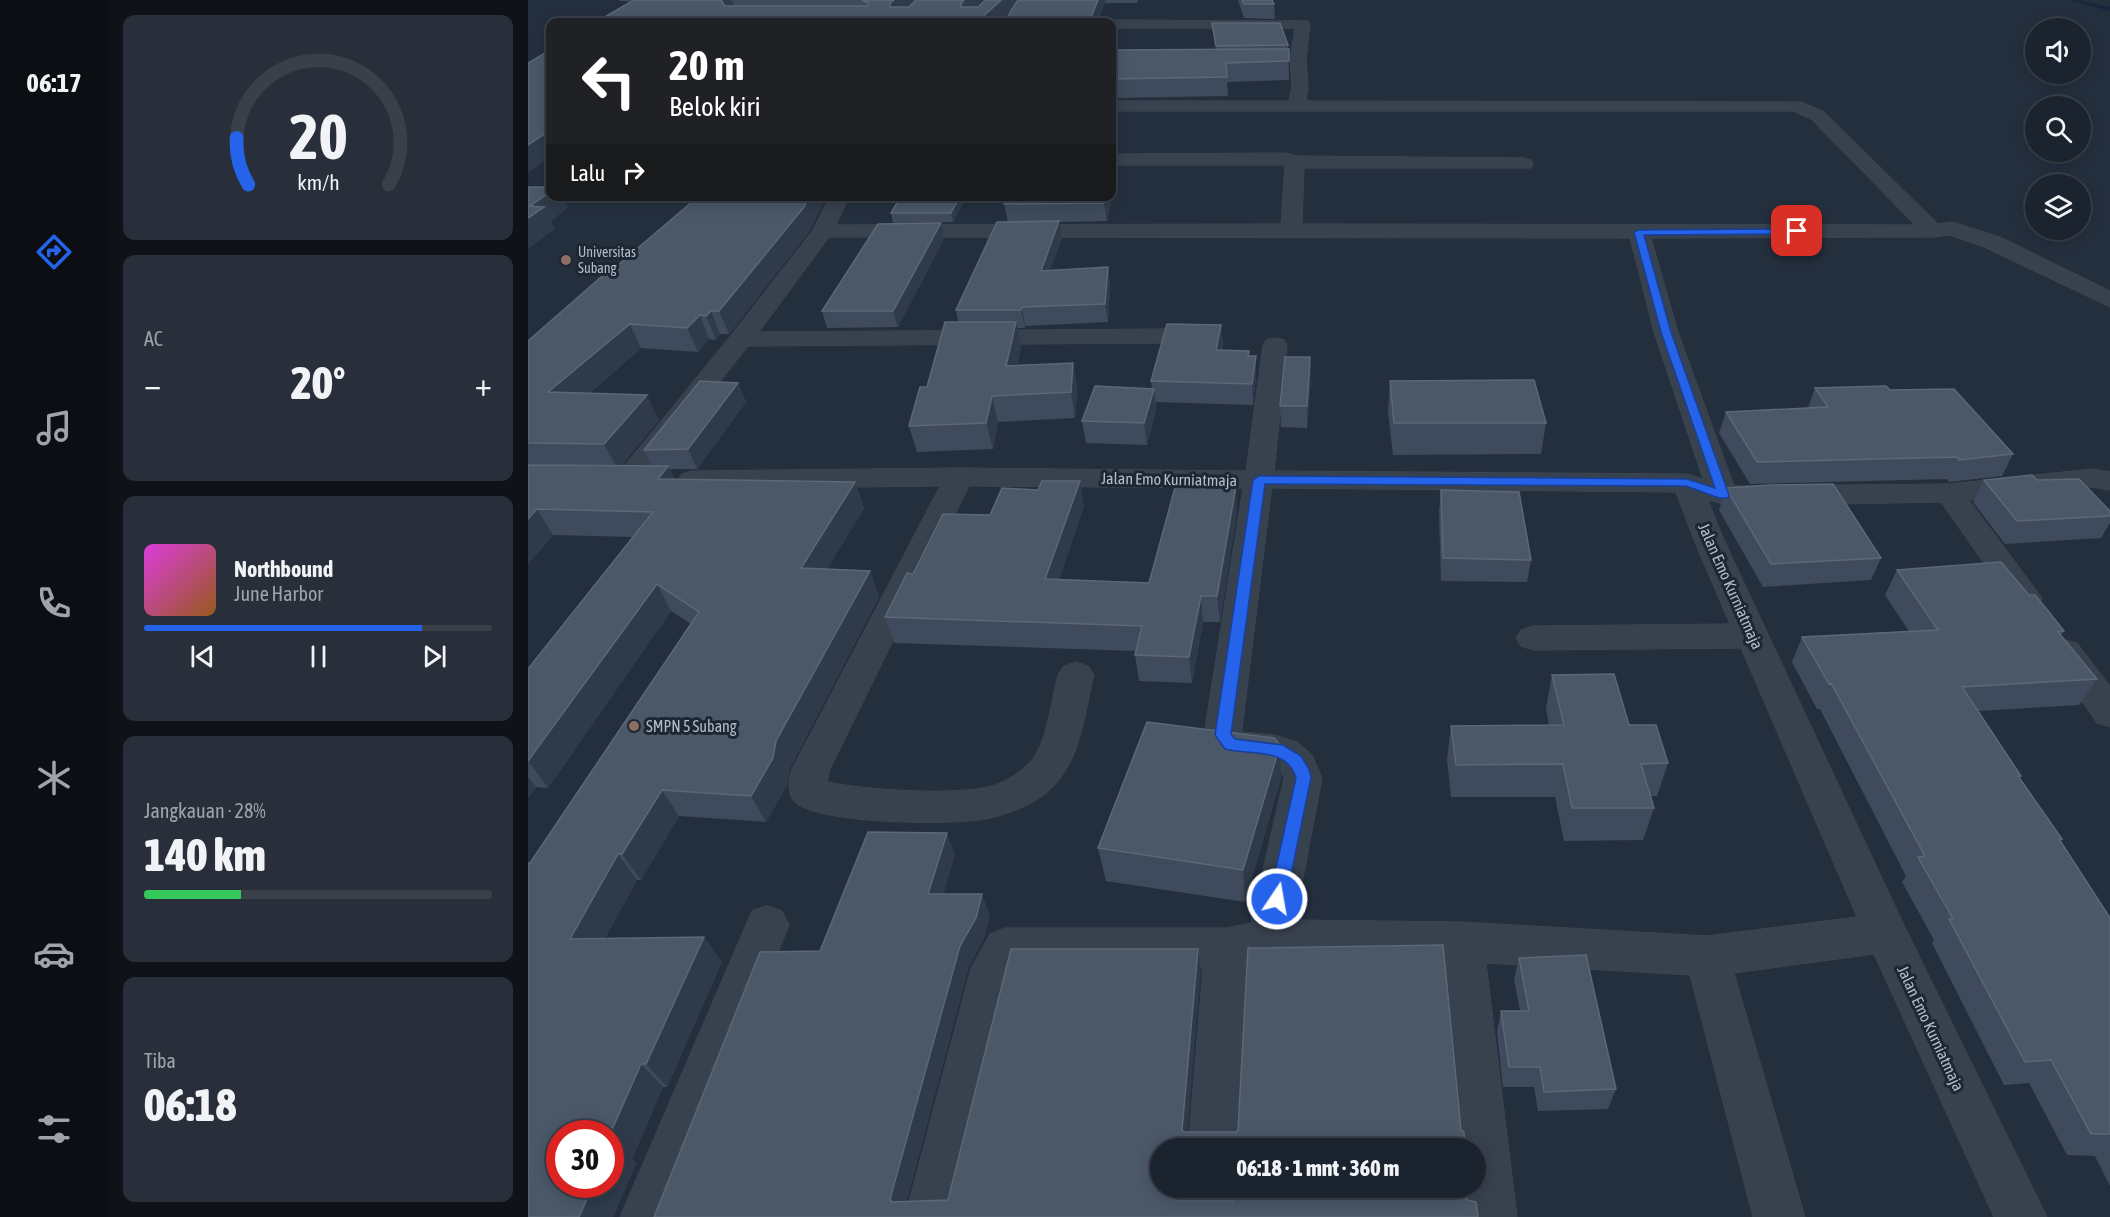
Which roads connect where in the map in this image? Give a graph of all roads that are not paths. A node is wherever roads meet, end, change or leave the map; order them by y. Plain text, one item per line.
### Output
1 (1306, 8) dead end
2 (1116, 24) edge
3 (1303, 24) junction
4 (1297, 105) junction
5 (1116, 106) edge
6 (1116, 159) edge
7 (1297, 162) junction
8 (1524, 164) dead end
9 (838, 201) edge
10 (1291, 229) junction
11 (823, 231) junction
12 (1934, 231) junction
13 (1639, 232) junction
14 (2110, 300) edge
15 (1166, 336) edge
16 (741, 339) junction
17 (1275, 345) dead end
18 (959, 477) junction
19 (594, 480) edge
20 (1259, 480) junction
21 (627, 481) junction
22 (2110, 481) edge
23 (1687, 483) junction
24 (1949, 493) junction
25 (1723, 495) junction
26 (1754, 636) junction
27 (1533, 638) dead end
28 (1076, 675) dead end
29 (2110, 713) edge
30 (767, 925) dead end
31 (1886, 933) junction
32 (1462, 942) junction
33 (1248, 943) junction
34 (1707, 956) junction
35 (1215, 1138) edge
36 (1209, 1198) edge
37 (645, 1217) edge
38 (930, 1217) edge
39 (1208, 1217) edge
40 (1491, 1217) edge
41 (1779, 1217) edge
42 (2021, 1217) edge

1 - 3 street
2 - 3 street
3 - 4 street
4 - 5 street
4 - 12 street
6 - 7 street
7 - 8 street
7 - 10 street
9 - 11 street
10 - 11 street
10 - 13 street
11 - 16 street
12 - 13 street
12 - 14 street
13 - 25 street
15 - 16 street
16 - 21 street
17 - 20 street
18 - 20 street, Jalan Emo Kurniatmaja
18 - 21 street, Jalan Emo Kurniatmaja
18 - 28 street
19 - 21 street, Jalan Emo Kurniatmaja
20 - 23 street, Jalan Emo Kurniatmaja
20 - 33 street
22 - 24 street
23 - 25 street
23 - 26 street, Jalan Emo Kurniatmaja
24 - 25 street
24 - 29 street
26 - 27 street
26 - 31 street, Jalan Emo Kurniatmaja
30 - 37 street
31 - 34 street
31 - 42 street, Jalan Emo Kurniatmaja
32 - 33 street
32 - 34 street
32 - 40 street
33 - 35 street
33 - 38 street
34 - 41 street
36 - 39 street

